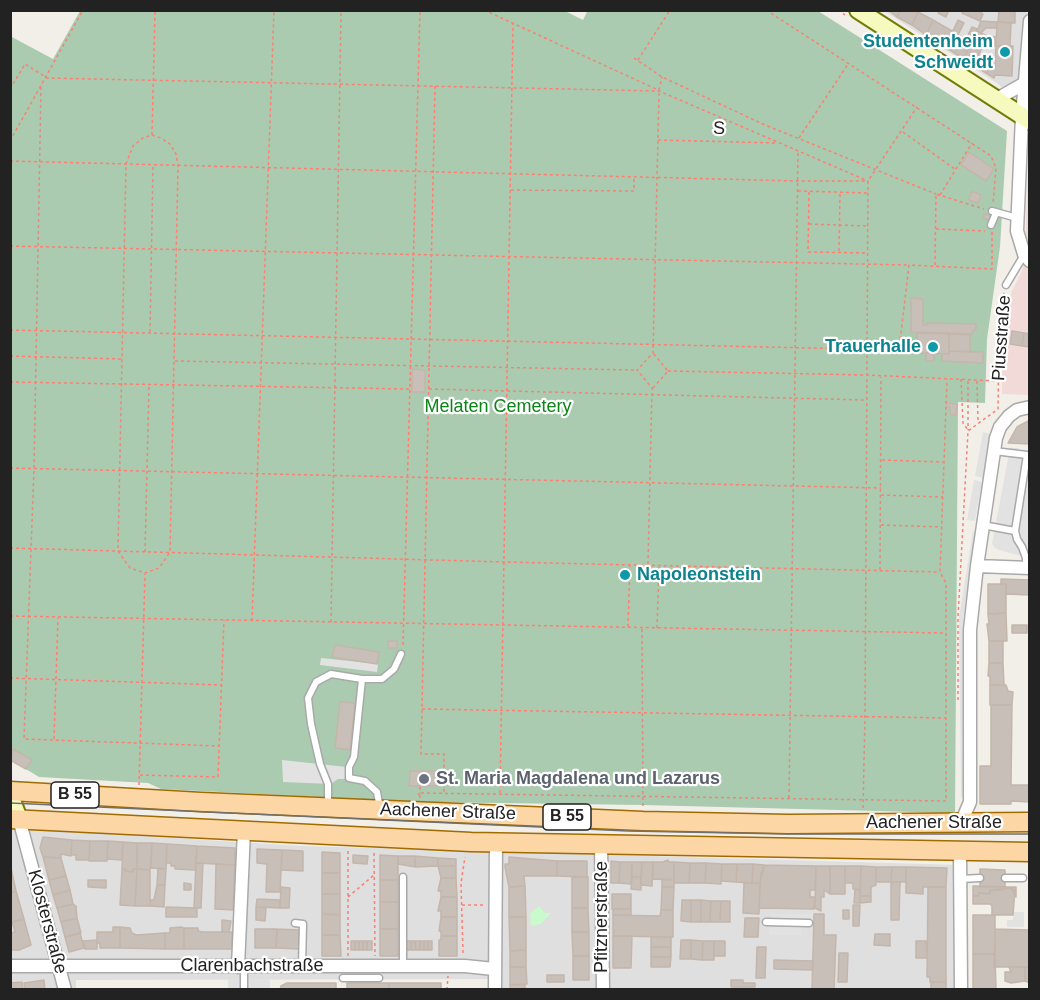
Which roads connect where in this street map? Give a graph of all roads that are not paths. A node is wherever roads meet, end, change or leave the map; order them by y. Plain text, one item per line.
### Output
1 (858, 10) edge
2 (1029, 21) edge
3 (1025, 83) junction
4 (997, 99) junction
5 (1026, 118) edge
6 (1017, 219) junction
7 (992, 225) dead end
8 (1027, 257) edge
9 (1006, 285) road end
10 (1029, 407) edge
11 (994, 451) junction
12 (983, 525) junction
13 (1015, 531) junction
14 (977, 566) junction
15 (1028, 568) edge
16 (401, 654) road end
17 (362, 679) junction
18 (10, 793) edge
19 (39, 793) junction
20 (970, 802) junction
21 (328, 807) junction
22 (380, 809) junction
23 (15, 819) edge
24 (1029, 822) edge
25 (961, 823) junction
26 (995, 823) junction
27 (244, 830) junction
28 (496, 842) junction
29 (602, 844) junction
30 (960, 851) junction
31 (1029, 852) edge
32 (403, 877) dead end
33 (980, 878) dead end
34 (1005, 878) dead end
35 (1023, 878) dead end
36 (960, 879) junction
37 (766, 922) dead end
38 (295, 923) dead end
39 (809, 923) dead end
40 (10, 966) edge
41 (60, 966) junction
42 (302, 966) junction
43 (403, 966) junction
44 (241, 967) junction
45 (494, 969) junction
46 (343, 978) dead end
47 (379, 978) dead end
48 (65, 990) edge
49 (244, 990) edge
50 (495, 990) edge
51 (603, 990) edge
52 (961, 990) edge

1 - 4 street
2 - 3 street, Piusstraße
3 - 4 street
3 - 5 street, Piusstraße
4 - 5 street
5 - 6 street, Piusstraße
6 - 7 lane
6 - 8 street, Piusstraße
8 - 9 lane, Piusstraße
10 - 11 street
11 - 12 street
11 - 13 lane
12 - 13 lane
12 - 14 street
13 - 15 lane
14 - 15 street
14 - 20 street
16 - 17 lane
17 - 21 lane
17 - 22 lane
18 - 19 main road, Aachener Straße / B 55
18 - 23 street
19 - 21 main road, Aachener Straße / B 55
19 - 23 main road
20 - 25 street
20 - 26 street
21 - 22 main road, Aachener Straße / B 55
22 - 25 main road, Aachener Straße / B 55
23 - 27 main road, Aachener Straße / B 55
23 - 41 street, Klosterstraße
24 - 26 main road, Aachener Straße / B 55
25 - 26 main road, Aachener Straße / B 55
27 - 28 main road, Aachener Straße / B 55
27 - 44 street
28 - 29 main road, Aachener Straße / B 55
28 - 45 street
29 - 30 main road, Aachener Straße / B 55
29 - 51 street, Pfitznerstraße
30 - 31 main road, Aachener Straße / B 55
30 - 36 street
32 - 43 lane
33 - 36 lane
34 - 35 lane
36 - 52 street
37 - 39 lane
38 - 42 lane
40 - 41 street, Clarenbachstraße
41 - 44 street, Clarenbachstraße
41 - 48 street, Klosterstraße
42 - 43 street, Clarenbachstraße
42 - 44 street, Clarenbachstraße
43 - 45 street, Clarenbachstraße
44 - 49 lane
45 - 50 street
46 - 47 lane

